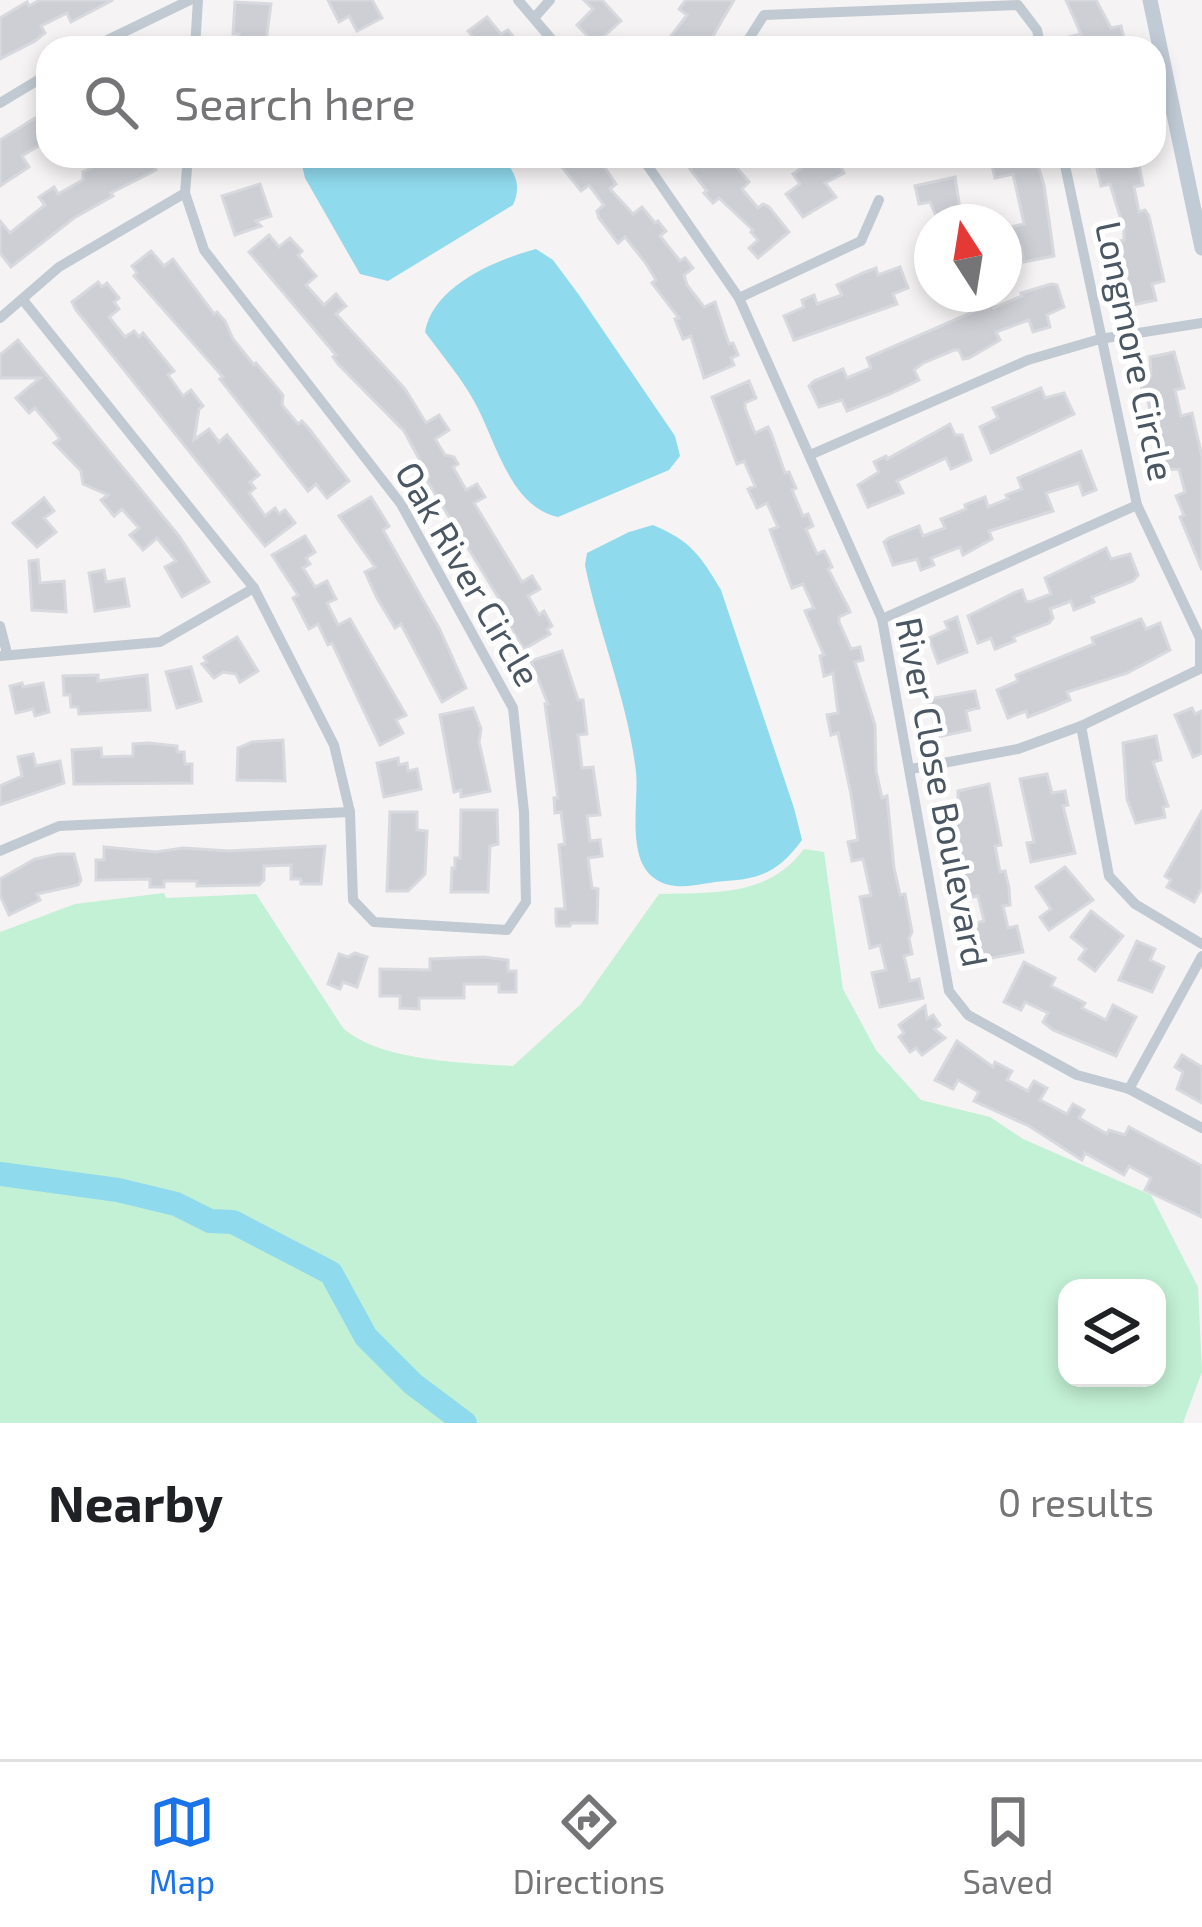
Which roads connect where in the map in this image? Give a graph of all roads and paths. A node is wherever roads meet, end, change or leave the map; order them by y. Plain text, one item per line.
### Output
1 (194, 0) edge
2 (518, 0) edge
3 (550, 0) edge
4 (1150, 0) edge
5 (535, 17) junction
6 (117, 36) edge
7 (195, 36) edge
8 (550, 36) edge
9 (751, 36) edge
10 (1038, 36) edge
11 (1158, 36) edge
12 (1166, 76) edge
13 (36, 81) edge
14 (0, 103) edge
15 (187, 168) edge
16 (648, 168) edge
17 (1065, 168) edge
18 (185, 193) junction
19 (880, 200) dead end
20 (1202, 248) edge
21 (739, 298) junction
22 (23, 300) junction
23 (0, 318) edge
24 (1202, 322) edge
25 (1100, 339) junction
26 (810, 455) junction
27 (1137, 506) junction
28 (254, 588) junction
29 (882, 619) junction
30 (0, 626) edge
31 (3, 655) edge
32 (1081, 726) junction
33 (911, 769) junction
34 (350, 812) junction
35 (0, 850) edge
36 (1202, 944) edge
37 (1202, 956) edge
38 (1129, 1089) junction
39 (1202, 1128) edge

1 - 6 street
1 - 7 street
2 - 5 street
3 - 5 street
4 - 11 street
5 - 8 street
9 - 10 street
12 - 20 street
13 - 14 street
15 - 18 street, Oak River Circle
16 - 21 street, River Close Boulevard
17 - 25 street, Longmore Circle
18 - 22 street
18 - 34 street, Oak River Circle
19 - 21 street
21 - 26 street, River Close Boulevard
22 - 23 street
22 - 28 street, Oak River Circle
24 - 25 street
25 - 26 street
25 - 27 street, Longmore Circle
26 - 29 street, River Close Boulevard
27 - 29 street
27 - 32 street, Longmore Circle
28 - 31 street
28 - 34 street, Oak River Circle
29 - 33 street, River Close Boulevard
30 - 31 street
32 - 33 street, Longmore Circle
32 - 36 street
33 - 38 street, River Close Boulevard
34 - 35 street
37 - 38 street
38 - 39 street, River Close Boulevard

